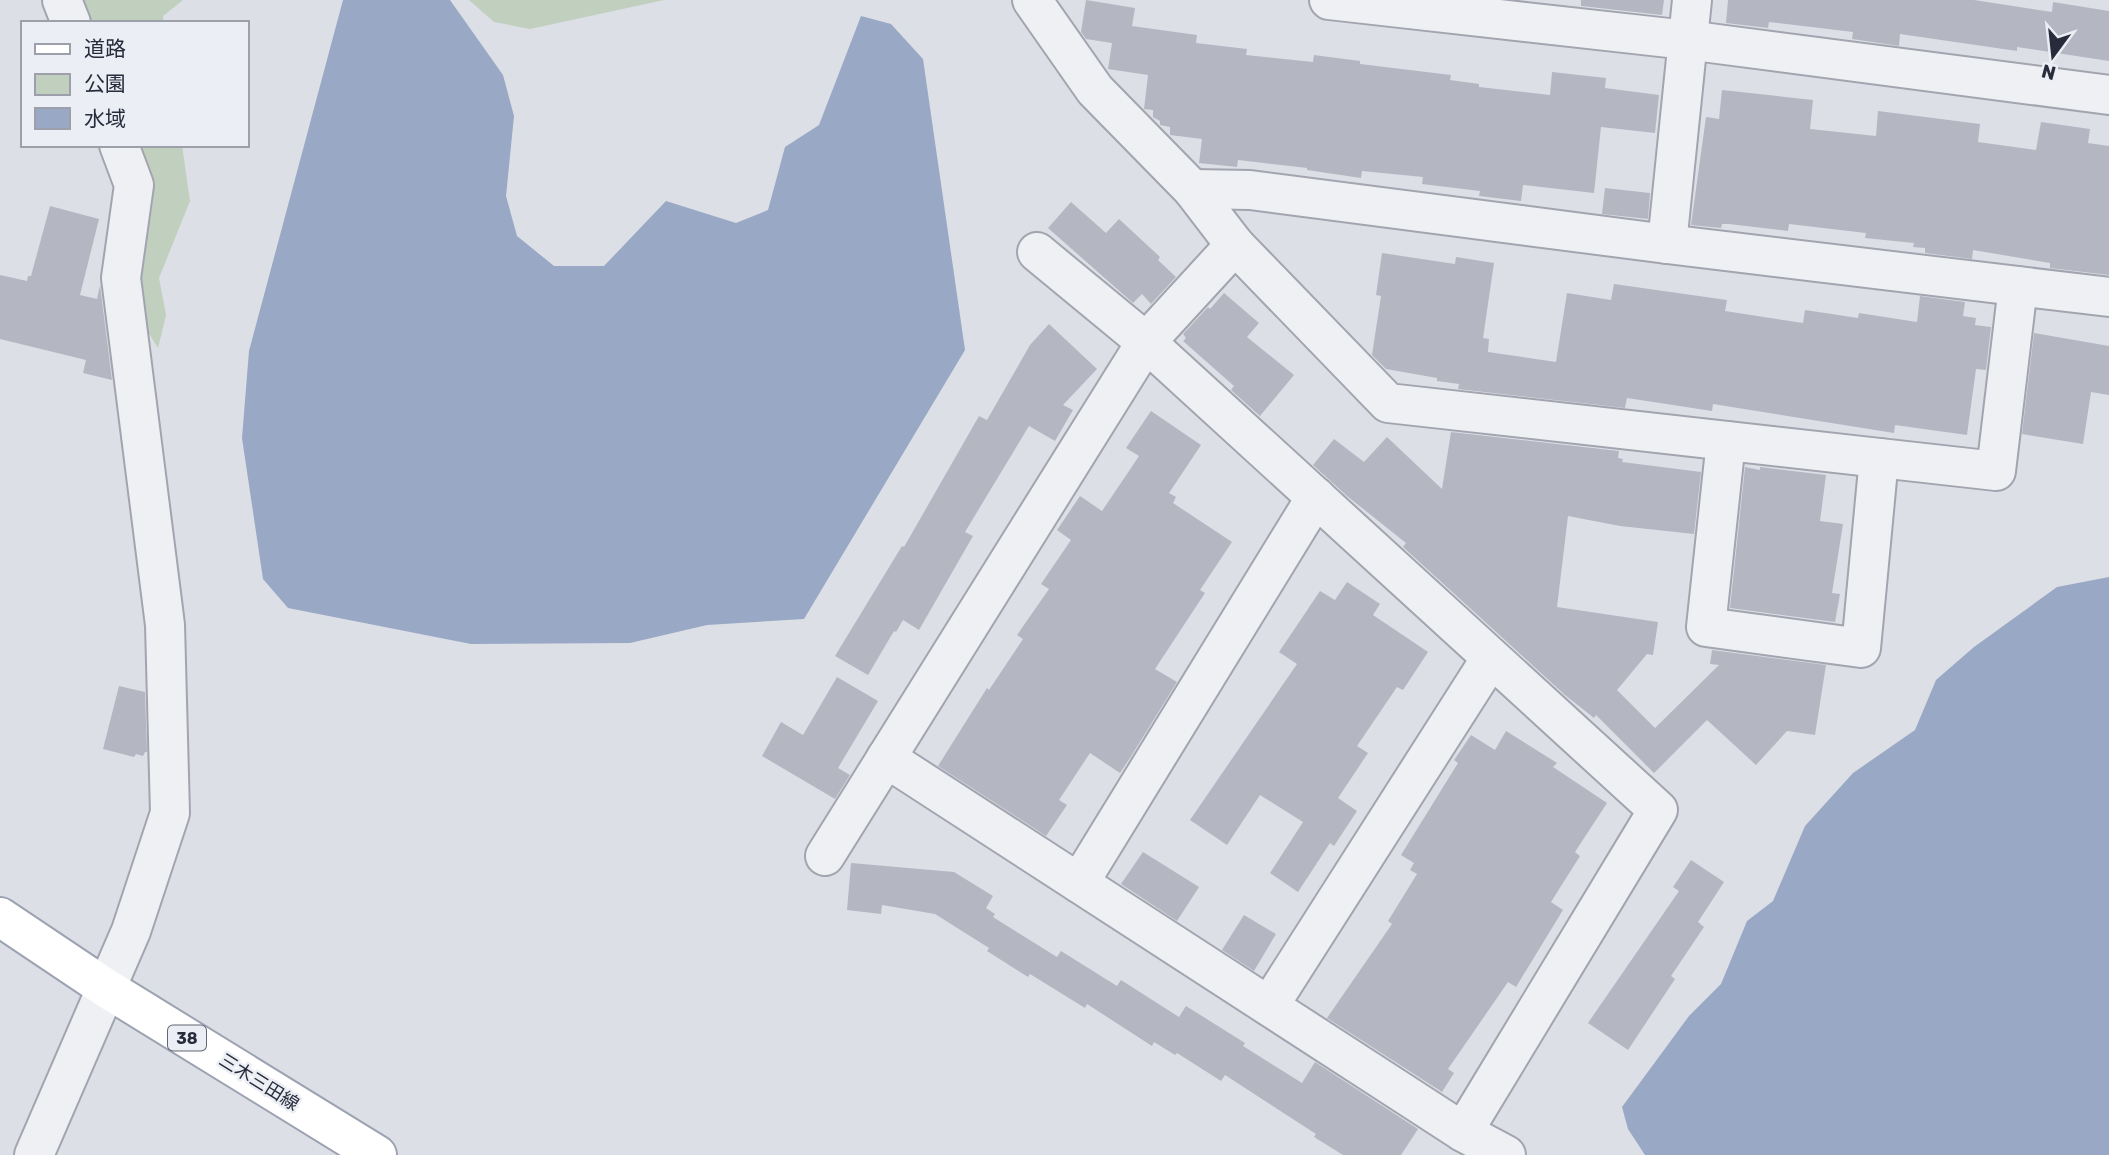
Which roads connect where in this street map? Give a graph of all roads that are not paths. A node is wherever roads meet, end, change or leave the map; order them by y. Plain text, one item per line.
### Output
1 (62, 0) edge
2 (1032, 0) edge
3 (1329, 0) edge
4 (1692, 0) edge
5 (70, 21) edge
6 (1687, 40) junction
7 (2109, 95) edge
8 (120, 147) edge
9 (1192, 189) junction
10 (1667, 244) junction
11 (1235, 245) junction
12 (1037, 252) dead end
13 (2018, 286) junction
14 (2109, 297) edge
15 (1146, 342) junction
16 (1726, 441) junction
17 (1879, 458) junction
18 (1316, 497) junction
19 (1491, 658) junction
20 (886, 758) junction
21 (825, 856) dead end
22 (1079, 883) junction
23 (0, 917) edge
24 (106, 988) junction
25 (1269, 1006) junction
26 (1463, 1132) junction
27 (34, 1155) edge
28 (377, 1155) edge
29 (1506, 1155) edge

1 - 5 street
2 - 9 street
3 - 6 street
4 - 6 street
6 - 7 street
6 - 10 street
8 - 24 street
9 - 10 street
9 - 11 street
10 - 13 street
11 - 15 street
11 - 16 street
12 - 15 street
13 - 14 street
13 - 17 street
15 - 18 street
15 - 20 street
16 - 17 street
16 - 17 street
18 - 19 street
18 - 22 street
19 - 25 street
19 - 26 street
20 - 21 street
20 - 22 street
22 - 25 street
23 - 24 main road, 三木三田線 / 38
24 - 27 street
24 - 28 main road, 三木三田線 / 38
25 - 26 street
26 - 29 street

